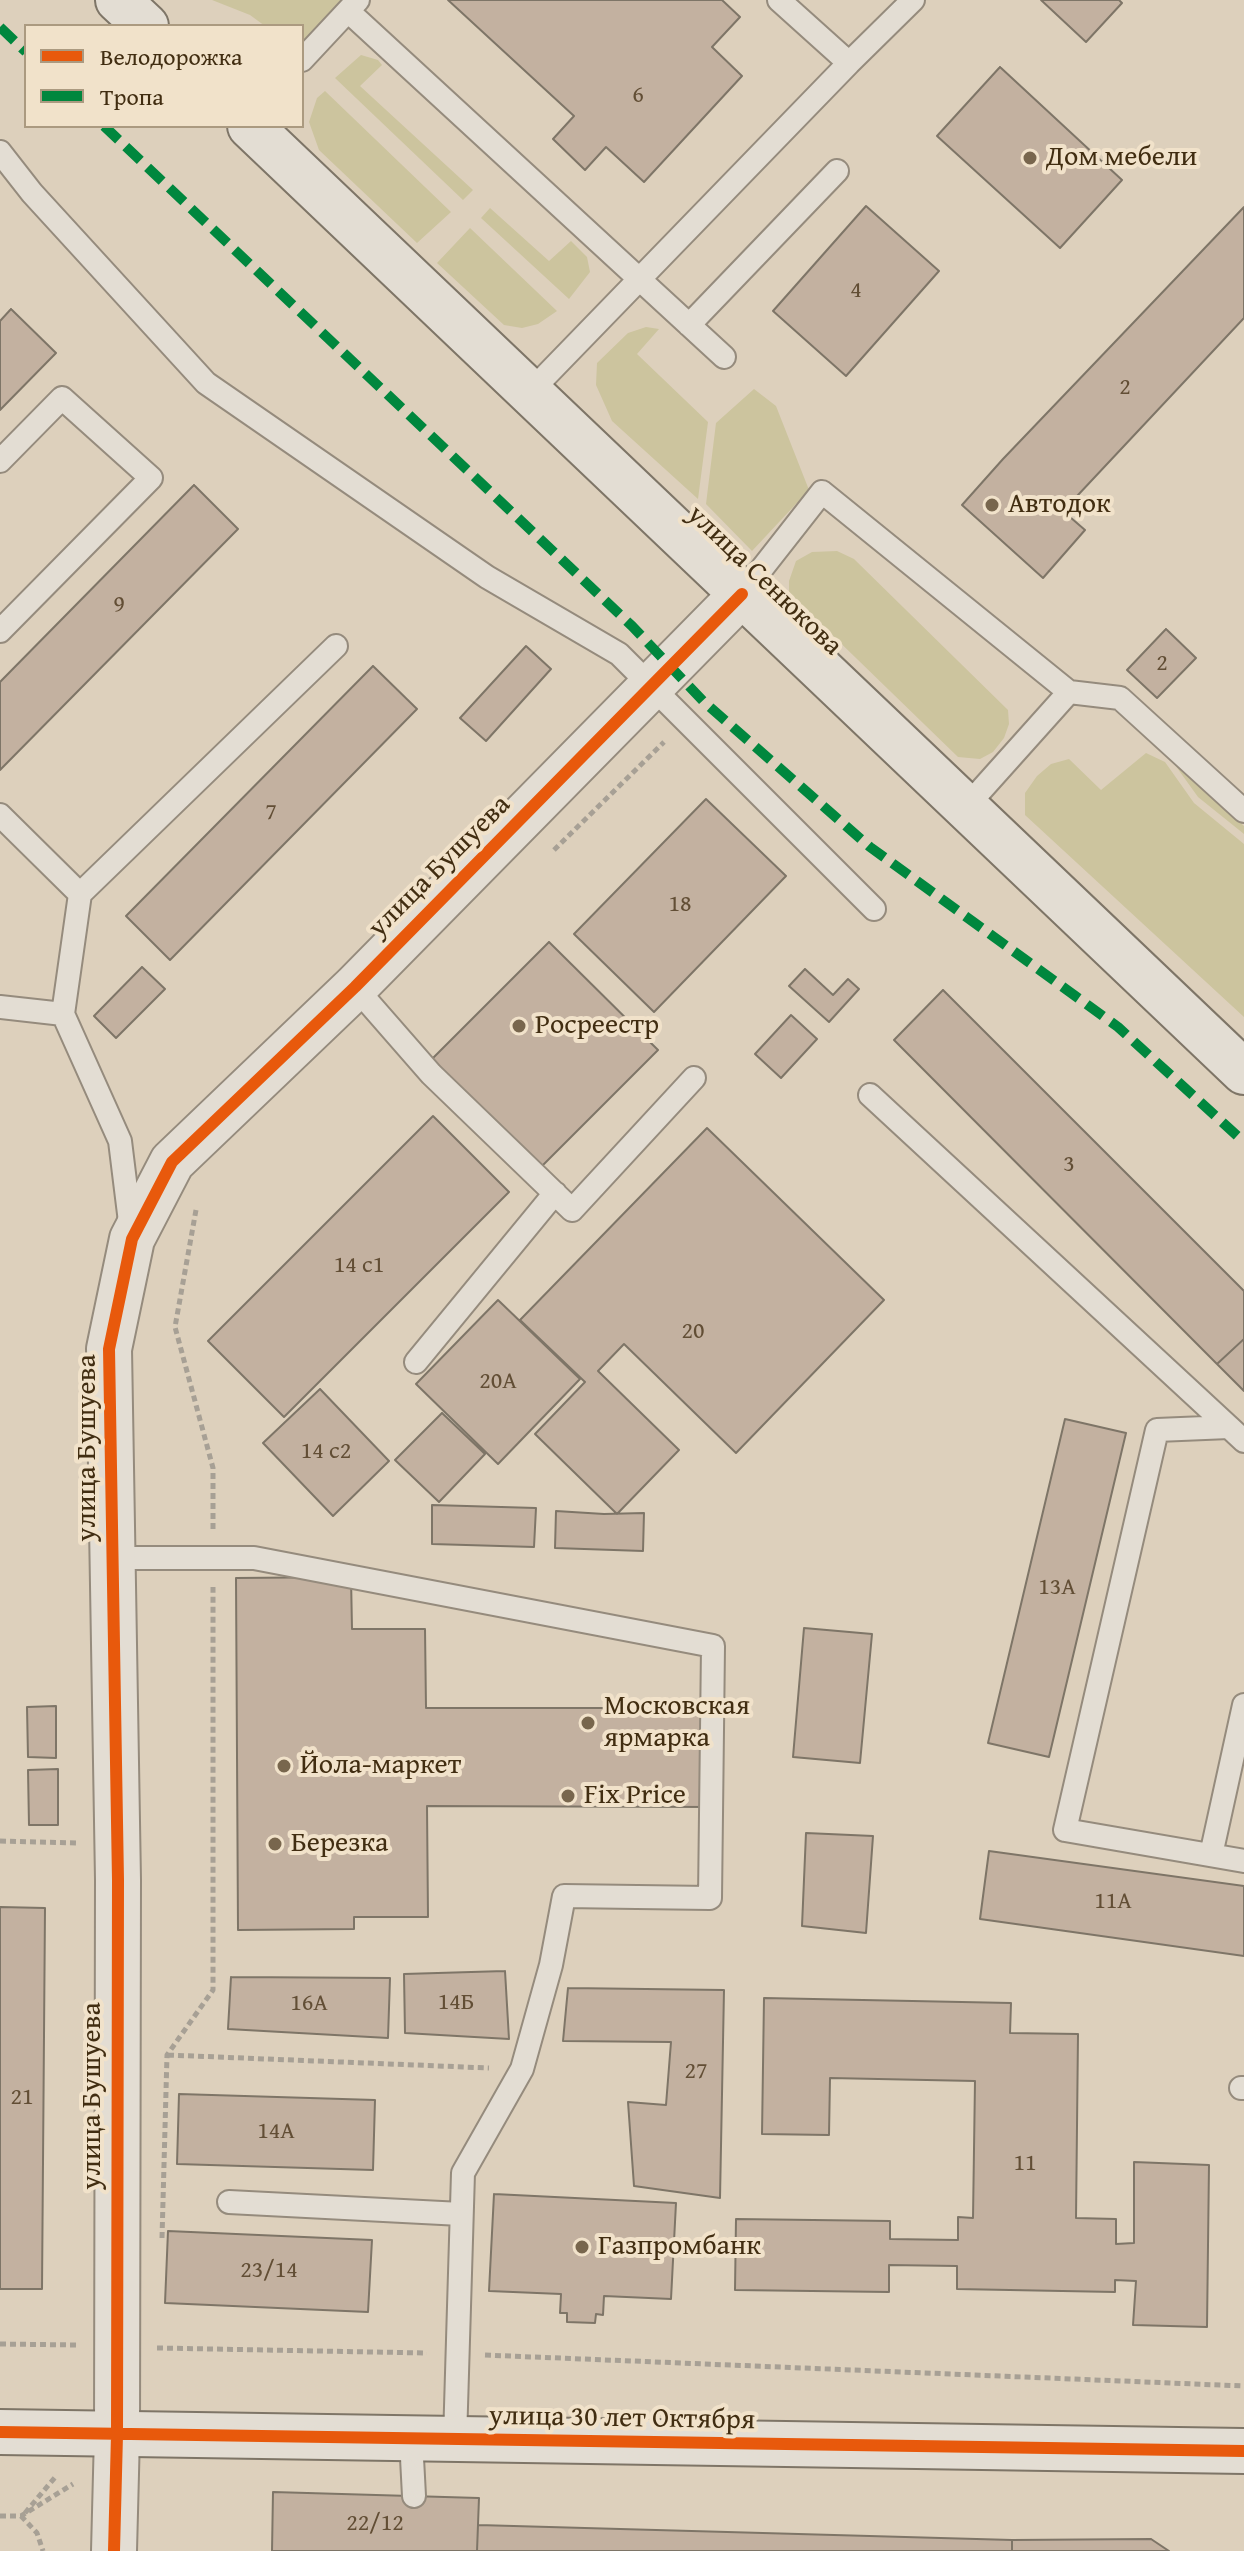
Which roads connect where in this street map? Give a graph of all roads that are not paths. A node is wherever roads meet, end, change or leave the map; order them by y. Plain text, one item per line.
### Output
1 (118, 0) edge
2 (779, 0) edge
3 (913, 0) edge
4 (353, 5) edge
5 (144, 24) edge
6 (304, 58) edge
7 (849, 63) junction
8 (252, 128) edge
9 (0, 152) edge
10 (837, 171) dead end
11 (640, 280) junction
12 (689, 325) junction
13 (724, 357) dead end
14 (530, 392) junction
15 (0, 461) edge
16 (742, 594) junction
17 (0, 631) edge
18 (336, 646) dead end
19 (651, 688) junction
20 (1069, 692) junction
21 (966, 807) junction
22 (1244, 811) edge
23 (0, 815) edge
24 (80, 894) junction
25 (874, 909) dead end
26 (355, 987) junction
27 (0, 1007) edge
28 (63, 1014) junction
29 (1244, 1072) edge
30 (694, 1078) dead end
31 (870, 1095) dead end
32 (555, 1193) junction
33 (132, 1239) junction
34 (416, 1362) dead end
35 (1236, 1434) edge
36 (113, 1558) junction
37 (1244, 1705) edge
38 (1211, 1855) junction
39 (1244, 1861) edge
40 (229, 2202) dead end
41 (461, 2214) junction
42 (0, 2432) edge
43 (117, 2435) junction
44 (411, 2439) junction
45 (455, 2440) junction
46 (1244, 2451) edge
47 (414, 2496) dead end
48 (114, 2551) edge

1 - 5 street
2 - 7 lane
3 - 7 lane
4 - 6 lane
4 - 11 lane
7 - 11 lane
8 - 14 street, улица Сенюкова
9 - 19 lane
10 - 12 lane
11 - 12 lane
11 - 14 lane
12 - 13 lane
14 - 16 street, улица Сенюкова
15 - 17 lane
16 - 19 street, улица Бушуева
16 - 20 lane
16 - 21 street, улица Сенюкова
18 - 24 lane
19 - 25 lane
19 - 26 street, улица Бушуева
20 - 21 lane
20 - 22 lane
21 - 29 street, улица Сенюкова
23 - 24 lane
24 - 28 lane
26 - 32 lane
26 - 33 street, улица Бушуева
27 - 28 lane
28 - 33 lane
30 - 32 lane
31 - 35 lane
32 - 34 lane
33 - 36 street, улица Бушуева
35 - 38 lane
36 - 41 lane
36 - 43 street, улица Бушуева
37 - 38 lane
38 - 39 lane
40 - 41 lane
41 - 45 lane
42 - 43 street, улица 30 лет Октября
43 - 44 street, улица 30 лет Октября
43 - 48 street, улица Бушуева
44 - 45 street, улица 30 лет Октября
44 - 47 lane
45 - 46 street, улица 30 лет Октября

